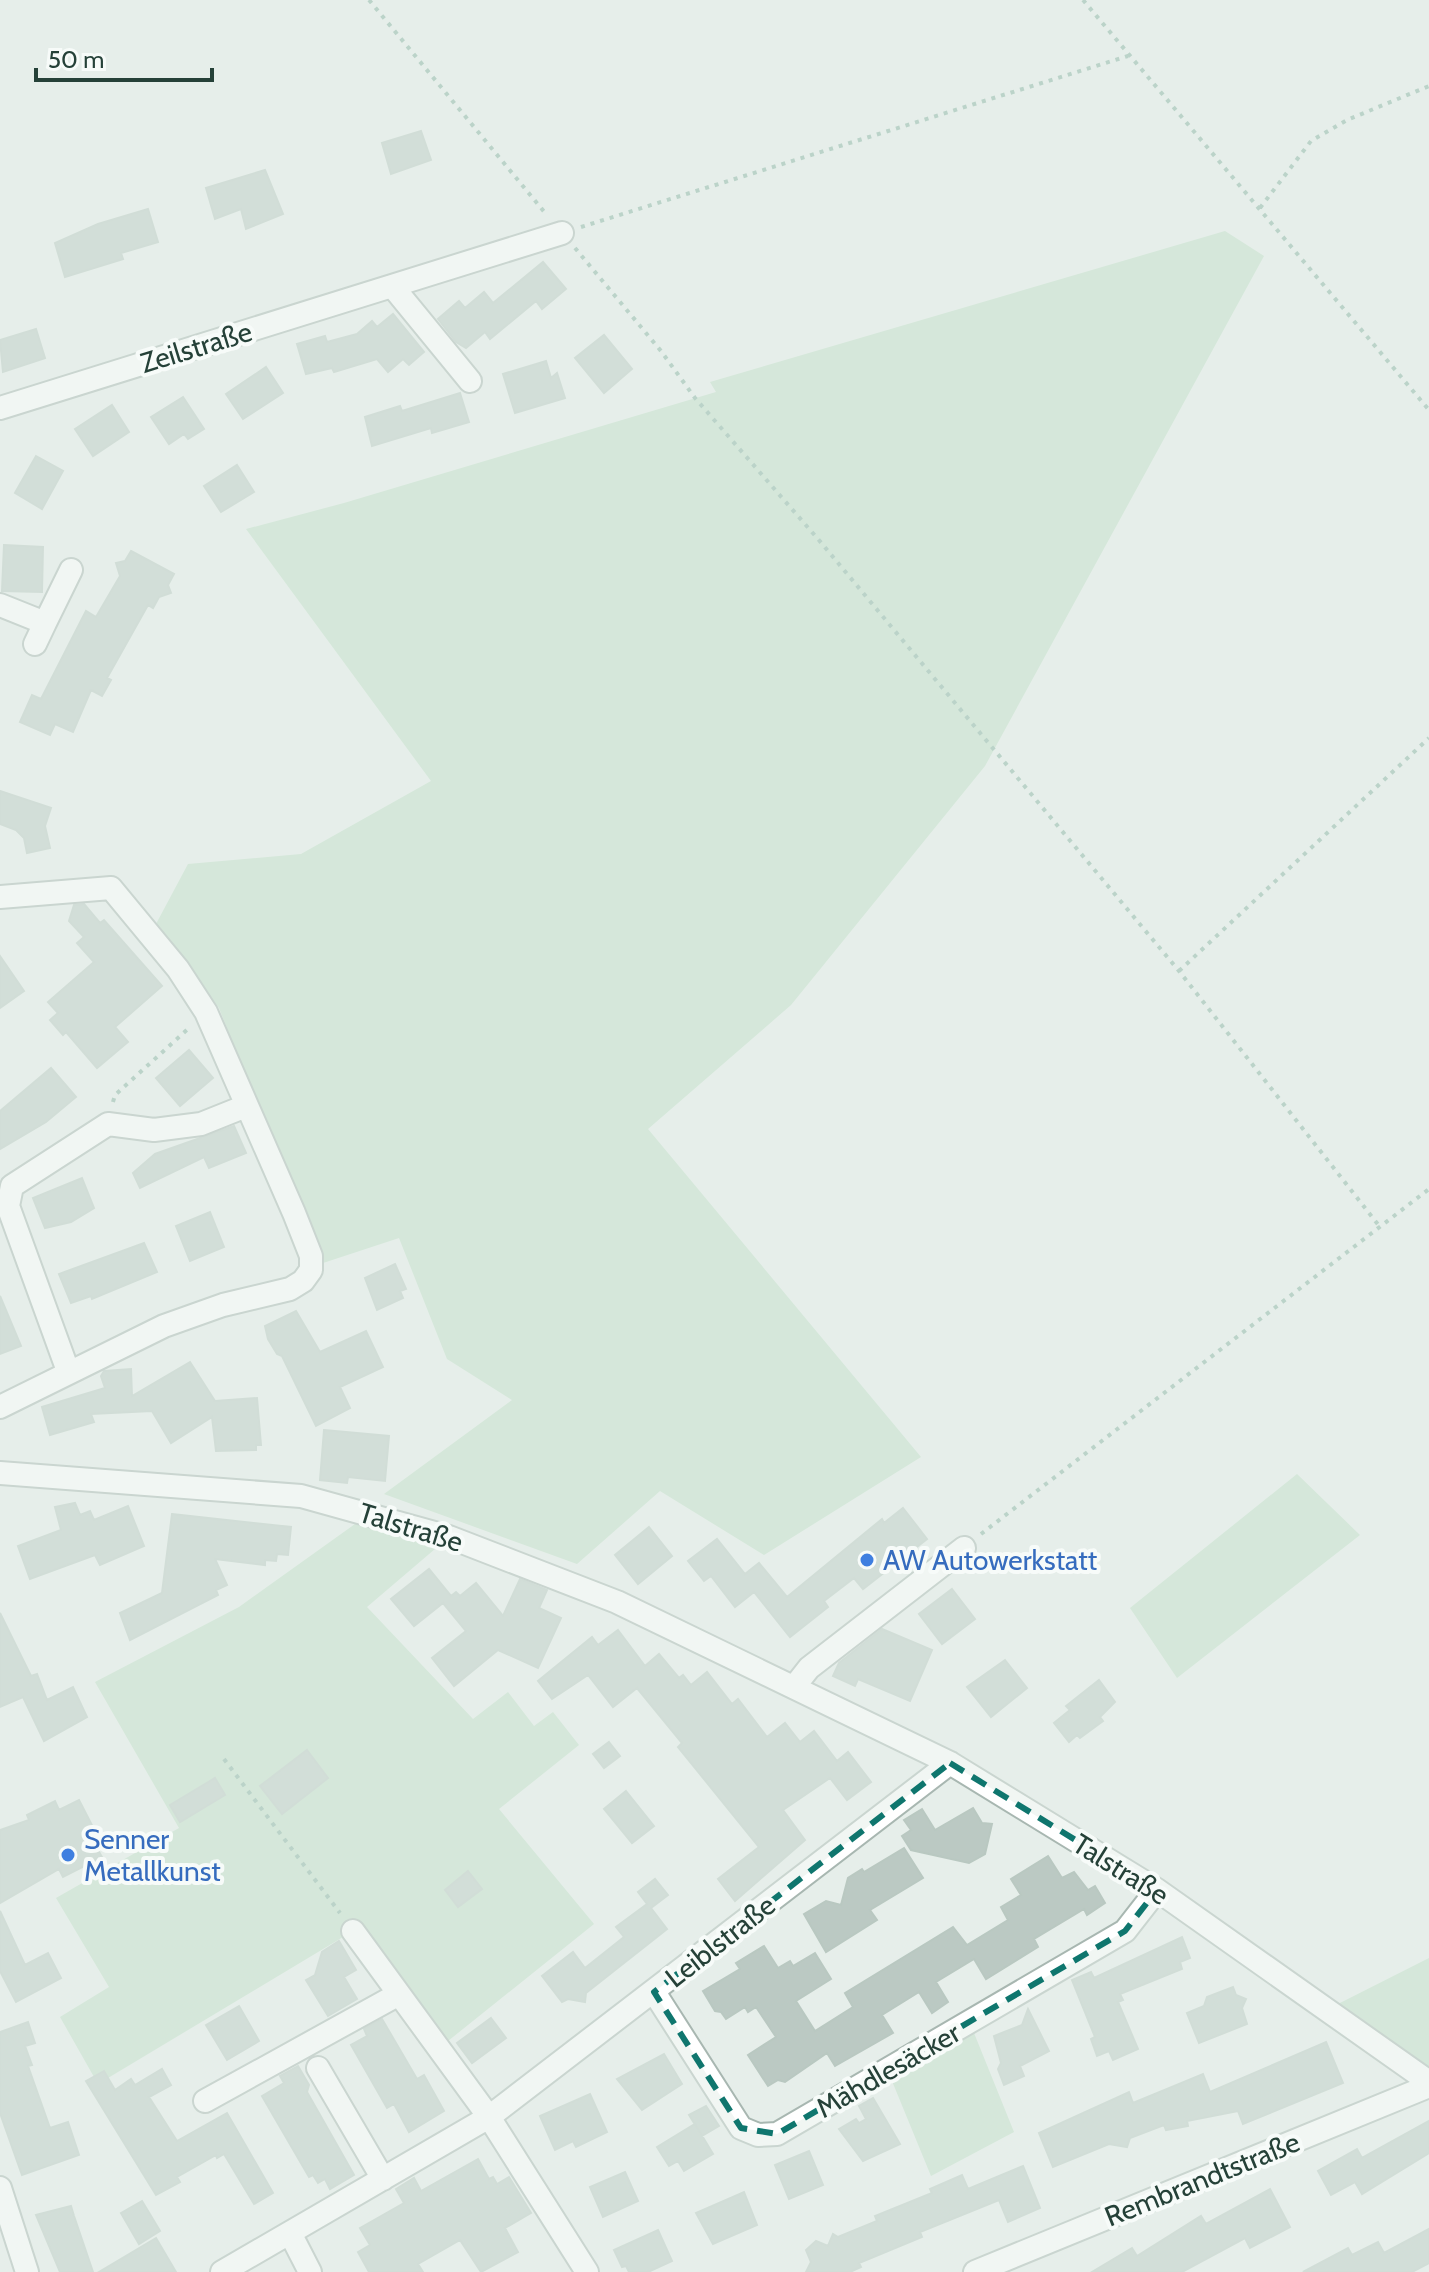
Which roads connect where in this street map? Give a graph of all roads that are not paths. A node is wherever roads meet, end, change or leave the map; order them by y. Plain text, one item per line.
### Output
1 (562, 233) road end
2 (393, 287) junction
3 (470, 381) dead end
4 (0, 408) edge
5 (71, 570) dead end
6 (0, 605) edge
7 (45, 623) junction
8 (35, 644) dead end
9 (0, 897) edge
10 (246, 1106) junction
11 (68, 1371) junction
12 (0, 1407) edge
13 (0, 1473) edge
14 (964, 1548) road end
15 (794, 1687) junction
16 (950, 1763) junction
17 (1157, 1890) junction
18 (353, 1931) road end
19 (654, 1992) junction
20 (399, 1994) junction
21 (318, 2068) dead end
22 (1429, 2084) edge
23 (205, 2101) dead end
24 (489, 2117) junction
25 (383, 2179) junction
26 (0, 2188) edge
27 (290, 2233) junction
28 (27, 2272) edge
29 (222, 2272) edge
30 (310, 2272) edge
31 (587, 2272) edge
32 (975, 2272) edge

1 - 2 street, Zeilstraße
2 - 3 street
2 - 4 street, Zeilstraße
5 - 7 street
6 - 7 street
7 - 8 street
9 - 10 street
10 - 11 street
10 - 11 street
11 - 12 street
13 - 15 street, Talstraße
14 - 15 street
15 - 16 street, Talstraße
16 - 17 street, Talstraße
16 - 19 street, Leiblstraße
17 - 19 street, Mähdlesäcker
17 - 22 street, Talstraße
18 - 20 street
19 - 24 street, Leiblstraße
20 - 23 street
20 - 24 street
21 - 25 street
22 - 32 street, Rembrandtstraße
24 - 25 street, Leiblstraße
24 - 31 street
25 - 27 street, Leiblstraße
26 - 28 street
27 - 29 street, Leiblstraße
27 - 30 street

